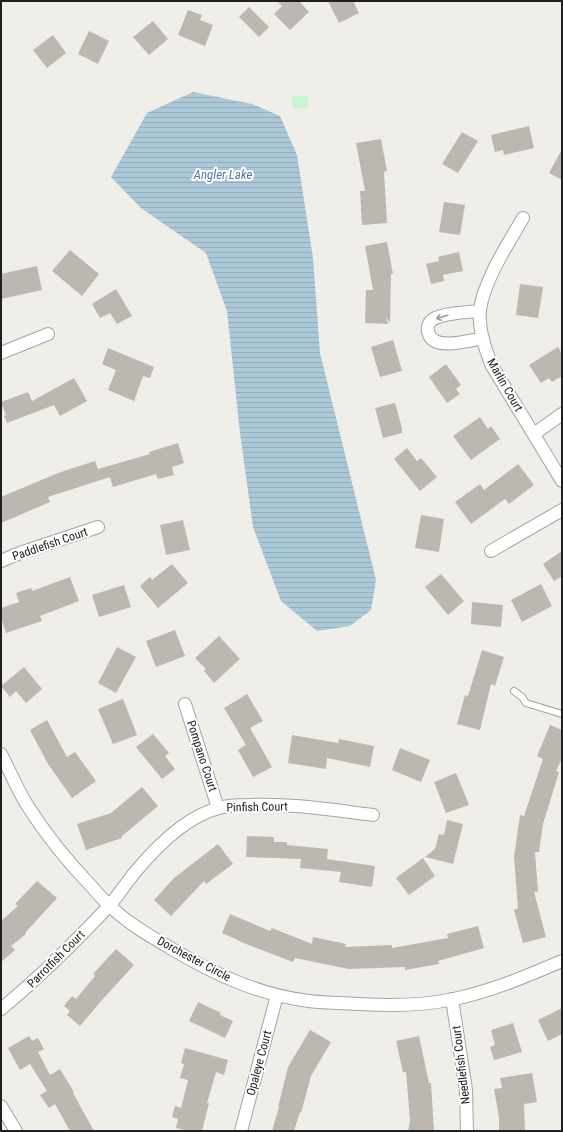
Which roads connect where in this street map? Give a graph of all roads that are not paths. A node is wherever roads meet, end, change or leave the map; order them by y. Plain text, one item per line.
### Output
1 (523, 218) dead end
2 (480, 311) junction
3 (48, 334) dead end
4 (482, 338) junction
5 (1, 353) edge
6 (562, 414) edge
7 (534, 434) junction
8 (562, 481) edge
9 (562, 510) edge
10 (98, 527) dead end
11 (491, 551) dead end
12 (1, 561) edge
13 (514, 691) dead end
14 (185, 704) dead end
15 (562, 714) edge
16 (1, 754) edge
17 (218, 808) junction
18 (373, 815) dead end
19 (109, 906) junction
20 (562, 961) edge
21 (277, 995) junction
22 (452, 999) junction
23 (1, 1010) edge
24 (1, 1106) edge
25 (16, 1131) edge
26 (241, 1131) edge
27 (466, 1131) edge

1 - 2 street, Marlin Court
2 - 4 street, Marlin Court
2 -> 4 street
3 - 5 street
4 - 7 street, Marlin Court
6 - 7 street
7 - 8 street, Marlin Court
9 - 11 street
10 - 12 street, Paddlefish Court
13 - 15 lane
14 - 17 street, Pompano Court
16 - 19 street, Dorchester Circle
17 - 18 street, Pinfish Court
17 - 19 street, Pinfish Court
19 - 21 street, Dorchester Circle
19 - 23 street, Parrotfish Court
20 - 22 street, Dorchester Circle
21 - 22 street, Dorchester Circle
21 - 26 street, Opaleye Court
22 - 27 street, Needlefish Court
24 - 25 street

